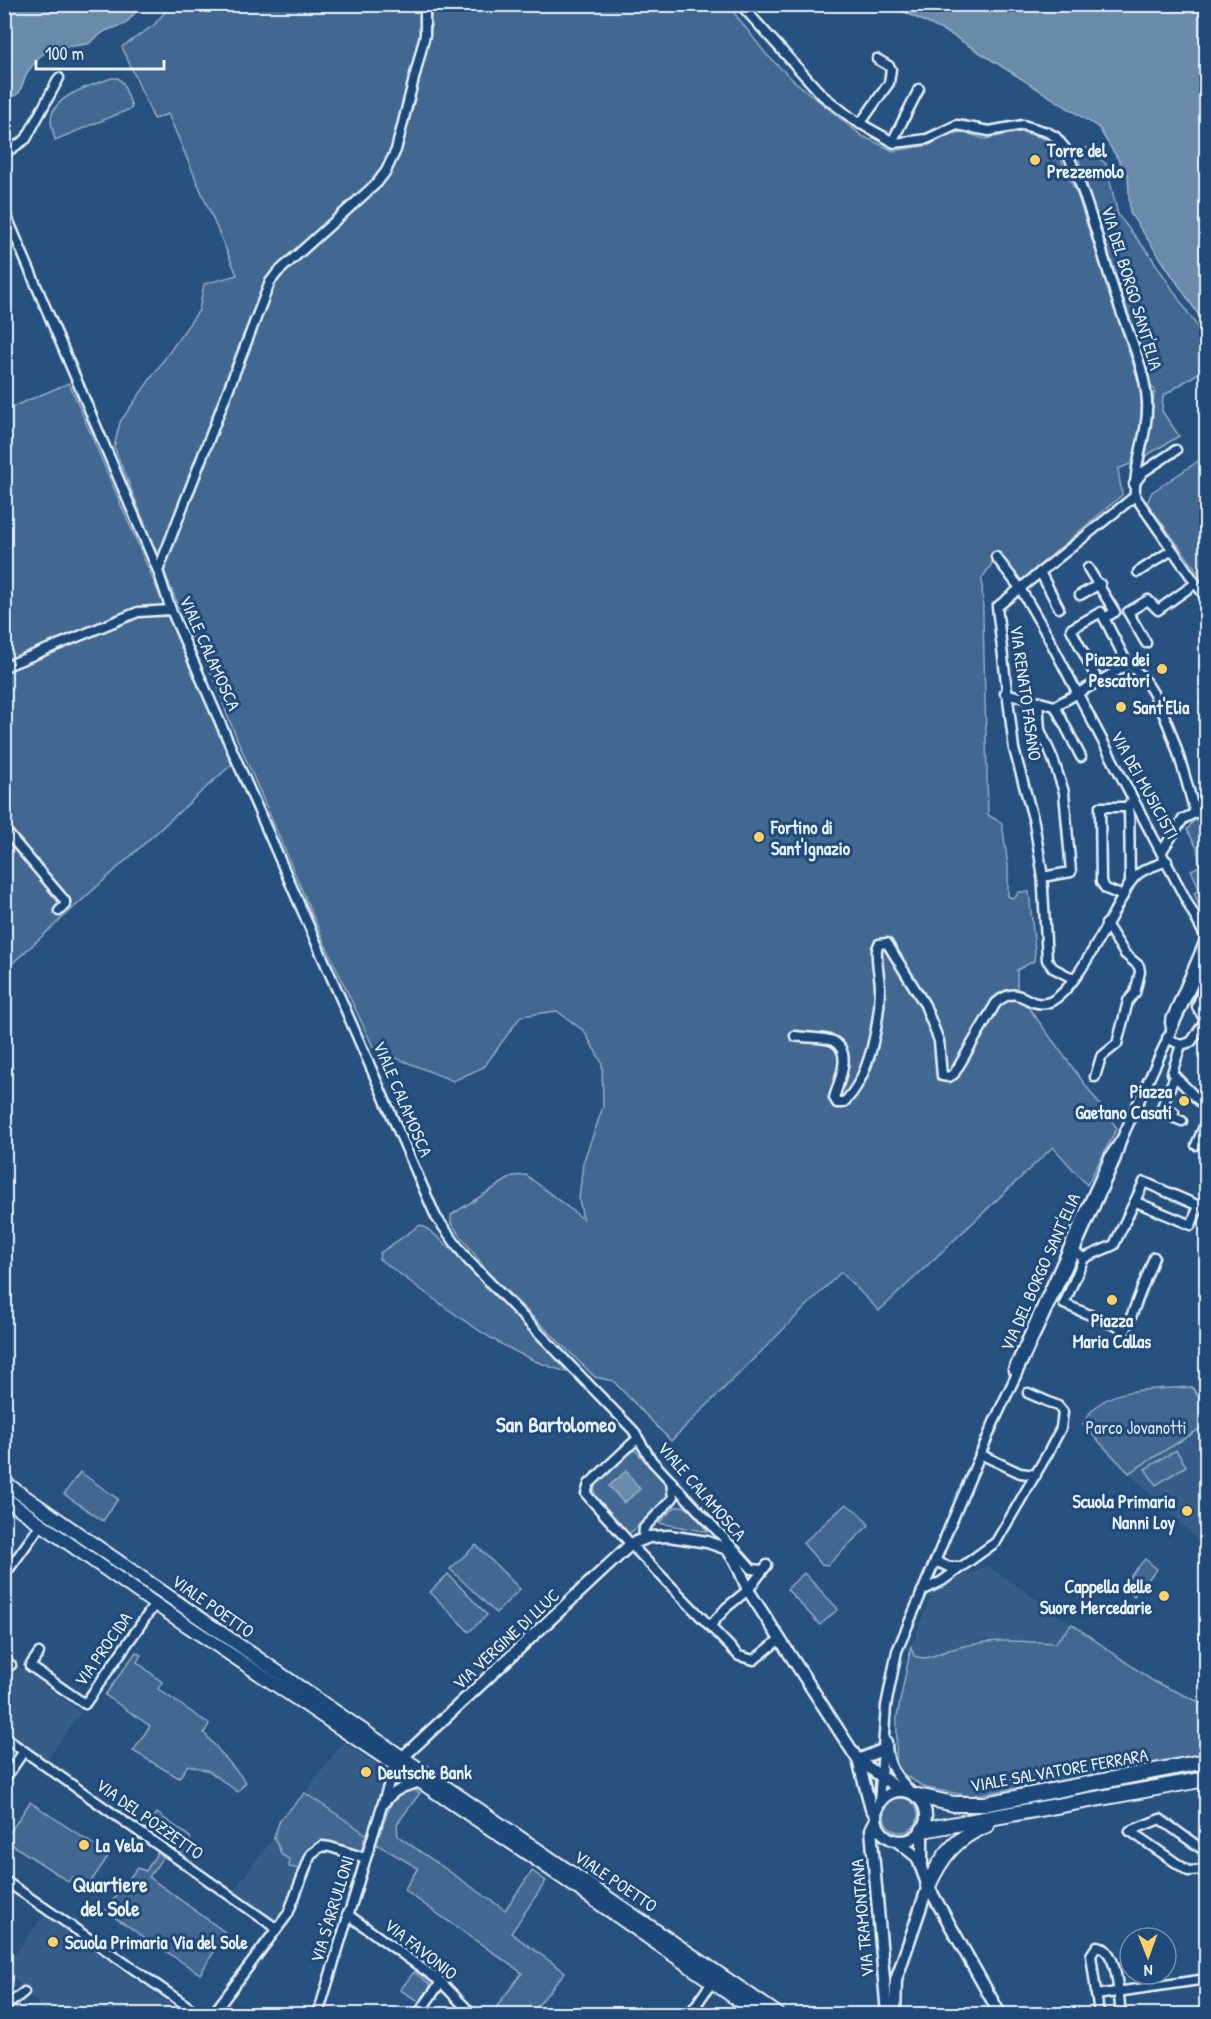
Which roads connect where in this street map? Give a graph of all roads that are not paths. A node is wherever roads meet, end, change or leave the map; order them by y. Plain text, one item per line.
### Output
1 (425, 4) edge
2 (741, 5) edge
3 (877, 59) dead end
4 (59, 78) dead end
5 (919, 89) dead end
6 (860, 124) junction
7 (892, 141) junction
8 (4, 154) edge
9 (4, 210) edge
10 (1176, 450) dead end
11 (1134, 484) junction
12 (1135, 496) junction
13 (1172, 550) junction
14 (996, 557) dead end
15 (1088, 568) dead end
16 (158, 571) junction
17 (1040, 572) junction
18 (1138, 572) dead end
19 (1196, 583) junction
20 (1100, 584) junction
21 (1020, 588) junction
22 (1080, 595) dead end
23 (1206, 598) edge
24 (1059, 608) dead end
25 (171, 610) junction
26 (1104, 618) junction
27 (1146, 643) dead end
28 (1128, 664) junction
29 (4, 667) edge
30 (1098, 681) junction
31 (1077, 692) junction
32 (1005, 693) junction
33 (1038, 701) junction
34 (1055, 706) junction
35 (1081, 758) dead end
36 (1132, 798) junction
37 (1127, 807) junction
38 (1206, 811) edge
39 (1195, 813) junction
40 (4, 829) edge
41 (1162, 850) junction
42 (1167, 861) junction
43 (1042, 878) junction
44 (1130, 880) junction
45 (1123, 896) junction
46 (58, 911) dead end
47 (1106, 924) junction
48 (1206, 938) edge
49 (1206, 955) edge
50 (1074, 979) junction
51 (1206, 981) edge
52 (1206, 1020) edge
53 (1171, 1028) junction
54 (795, 1036) dead end
55 (1167, 1038) junction
56 (1181, 1045) junction
57 (1175, 1076) junction
58 (1095, 1077) dead end
59 (1206, 1108) edge
60 (1182, 1121) dead end
61 (1206, 1122) edge
62 (1196, 1145) dead end
63 (1136, 1202) junction
64 (1203, 1204) edge
65 (1071, 1252) junction
66 (1155, 1257) dead end
67 (1084, 1258) junction
68 (1053, 1299) junction
69 (1064, 1304) junction
70 (1028, 1393) dead end
71 (994, 1422) junction
72 (638, 1438) junction
73 (981, 1454) junction
74 (1036, 1475) junction
75 (671, 1480) junction
76 (4, 1482) edge
77 (4, 1498) edge
78 (42, 1524) junction
79 (643, 1540) junction
80 (631, 1544) junction
81 (735, 1550) junction
82 (935, 1561) junction
83 (736, 1562) junction
84 (959, 1567) junction
85 (4, 1576) edge
86 (748, 1590) junction
87 (922, 1591) junction
88 (155, 1604) junction
89 (710, 1626) junction
90 (780, 1639) junction
91 (39, 1653) dead end
92 (886, 1706) junction
93 (4, 1737) edge
94 (882, 1750) junction
95 (24, 1751) junction
96 (858, 1760) junction
97 (399, 1761) junction
98 (1206, 1761) edge
99 (880, 1776) junction
100 (1206, 1779) edge
101 (4, 1780) edge
102 (421, 1782) junction
103 (900, 1790) junction
104 (915, 1795) junction
105 (379, 1813) junction
106 (877, 1813) junction
107 (1005, 1817) junction
108 (923, 1831) junction
109 (897, 1841) junction
110 (1206, 1852) edge
111 (365, 1858) junction
112 (1206, 1870) edge
113 (923, 1872) junction
114 (4, 1880) edge
115 (928, 1886) junction
116 (944, 1913) junction
117 (347, 1914) junction
118 (917, 1917) junction
119 (276, 1928) junction
120 (882, 1962) junction
121 (901, 1964) junction
122 (1206, 1979) edge
123 (441, 1982) junction
124 (712, 1982) junction
125 (24, 1992) dead end
126 (1118, 1993) junction
127 (1096, 1995) junction
128 (6, 2007) edge
129 (14, 2014) edge
130 (199, 2014) edge
131 (213, 2014) edge
132 (318, 2014) edge
133 (418, 2014) edge
134 (472, 2014) edge
135 (690, 2014) edge
136 (758, 2014) edge
137 (778, 2014) edge
138 (887, 2014) edge
139 (895, 2014) edge
140 (1000, 2014) edge
141 (1099, 2014) edge
142 (1121, 2014) edge

1 - 16 street
2 - 6 street
3 - 6 street
4 - 8 street
5 - 7 street
6 - 7 street
7 - 11 street, VIA DEL BORGO SANT'ELIA
9 - 16 street, VIALE CALAMOSCA
10 - 11 street
11 - 12 street, VIA DEL BORGO SANT'ELIA
12 - 13 street, VIA DEL BORGO SANT'ELIA
12 - 17 street, VIA RENATO FASANO
13 - 18 street
13 - 19 street, VIA DEL BORGO SANT'ELIA
14 - 21 street, VIA DEI MUSICISTI
15 - 20 street
16 - 25 street, VIALE CALAMOSCA
17 - 21 street, VIA RENATO FASANO
17 - 24 street
19 - 23 street, VIA DEL BORGO SANT'ELIA
19 - 27 street
20 - 22 street
20 - 26 street
21 - 31 street, VIA DEI MUSICISTI
21 - 32 street, VIA RENATO FASANO
25 - 29 street
25 - 72 street, VIALE CALAMOSCA
26 - 28 street
26 - 30 street
28 - 30 street
28 - 39 street
30 - 31 street
31 - 34 street
31 - 36 street, VIA DEI MUSICISTI
32 - 33 street
32 - 43 street, VIA RENATO FASANO
33 - 34 street
33 - 43 street
34 - 35 street
36 - 37 street
36 - 41 street, VIA DEI MUSICISTI
37 - 44 street
37 - 45 street
38 - 39 street
39 - 41 street
40 - 46 street
41 - 42 street, VIA DEI MUSICISTI
42 - 44 street
42 - 48 street, VIA DEI MUSICISTI
43 - 50 street, VIA RENATO FASANO
44 - 45 street
45 - 47 street
47 - 50 street
47 - 58 street
48 - 53 street, VIA DEL BORGO SANT'ELIA
49 - 53 street, VIA DEL BORGO SANT'ELIA
50 - 54 street
51 - 52 street
52 - 56 street
53 - 55 street, VIA DEL BORGO SANT'ELIA
55 - 56 street
55 - 65 street, VIA DEL BORGO SANT'ELIA
56 - 57 street
57 - 59 street
57 - 60 street
61 - 62 street
63 - 64 street
63 - 64 street
63 - 67 street
65 - 67 street
65 - 68 street, VIA DEL BORGO SANT'ELIA
65 - 71 street, VIA DEL BORGO SANT'ELIA
66 - 69 street
67 - 69 street
68 - 69 street
68 - 71 street, VIA DEL BORGO SANT'ELIA
70 - 74 street
71 - 73 street, VIA DEL BORGO SANT'ELIA
72 - 75 street, VIALE CALAMOSCA
72 - 80 street
73 - 74 street
73 - 82 street, VIA DEL BORGO SANT'ELIA
74 - 84 street
75 - 79 street
75 - 81 street, VIALE CALAMOSCA
76 - 97 main road, VIALE POETTO
77 - 78 main road, VIALE POETTO
78 - 85 street
78 - 88 main road, VIALE POETTO
79 - 80 street
79 - 83 street
80 - 89 street
80 - 97 street, VIA VERGINE DI LLUC
81 - 83 street, VIALE CALAMOSCA
81 - 86 street
82 - 84 street
82 - 87 street, VIA DEL BORGO SANT'ELIA
83 - 86 street
84 - 87 street
86 - 89 street
86 - 90 street
87 - 92 street, VIA DEL BORGO SANT'ELIA
88 - 91 street, VIA PROCIDA
88 - 97 main road, VIALE POETTO
89 - 90 street
90 - 96 street
92 - 94 street, VIA DEL BORGO SANT'ELIA
92 - 104 street, VIA DEL BORGO SANT'ELIA
93 - 95 street, VIA DEL POZZETTO
94 - 96 street
94 - 99 street, VIA DEL BORGO SANT'ELIA
95 - 101 street
95 - 119 street, VIA DEL POZZETTO
96 - 99 street
96 - 106 street
97 - 102 main road, VIALE POETTO
97 - 105 street, VIA S'ARRULLONI
97 - 137 main road, VIALE POETTO
98 - 104 highway, VIALE SALVATORE FERRARA
99 - 103 street
99 - 106 street, VIA DEL BORGO SANT'ELIA
100 - 107 highway, VIALE SALVATORE FERRARA
102 - 105 street, VIA S'ARRULLONI
102 - 124 main road, VIALE POETTO
103 - 104 street
103 - 106 street
104 - 108 street
105 - 111 street, VIA S'ARRULLONI
106 - 109 street
106 - 120 street, VIA TRAMONTANA
107 - 108 highway, VIALE SALVATORE FERRARA
107 - 115 highway
108 - 109 street
108 - 113 street
109 - 113 street
110 - 112 street
111 - 117 street, VIA S'ARRULLONI
111 - 119 street
113 - 115 street
114 - 130 street
115 - 116 street
115 - 118 street, VIA TRAMONTANA
116 - 118 street
116 - 140 street
117 - 123 street, VIA FAVONIO
117 - 132 street, VIA S'ARRULLONI
118 - 121 street, VIA TRAMONTANA
119 - 131 street
120 - 121 street
120 - 138 street, VIA TRAMONTANA
121 - 139 street, VIA TRAMONTANA
122 - 126 street
123 - 133 street
123 - 134 street, VIA FAVONIO
124 - 135 street
124 - 136 main road, VIALE POETTO
125 - 128 street
126 - 127 street
126 - 127 street
126 - 142 street
127 - 141 street
128 - 129 street

